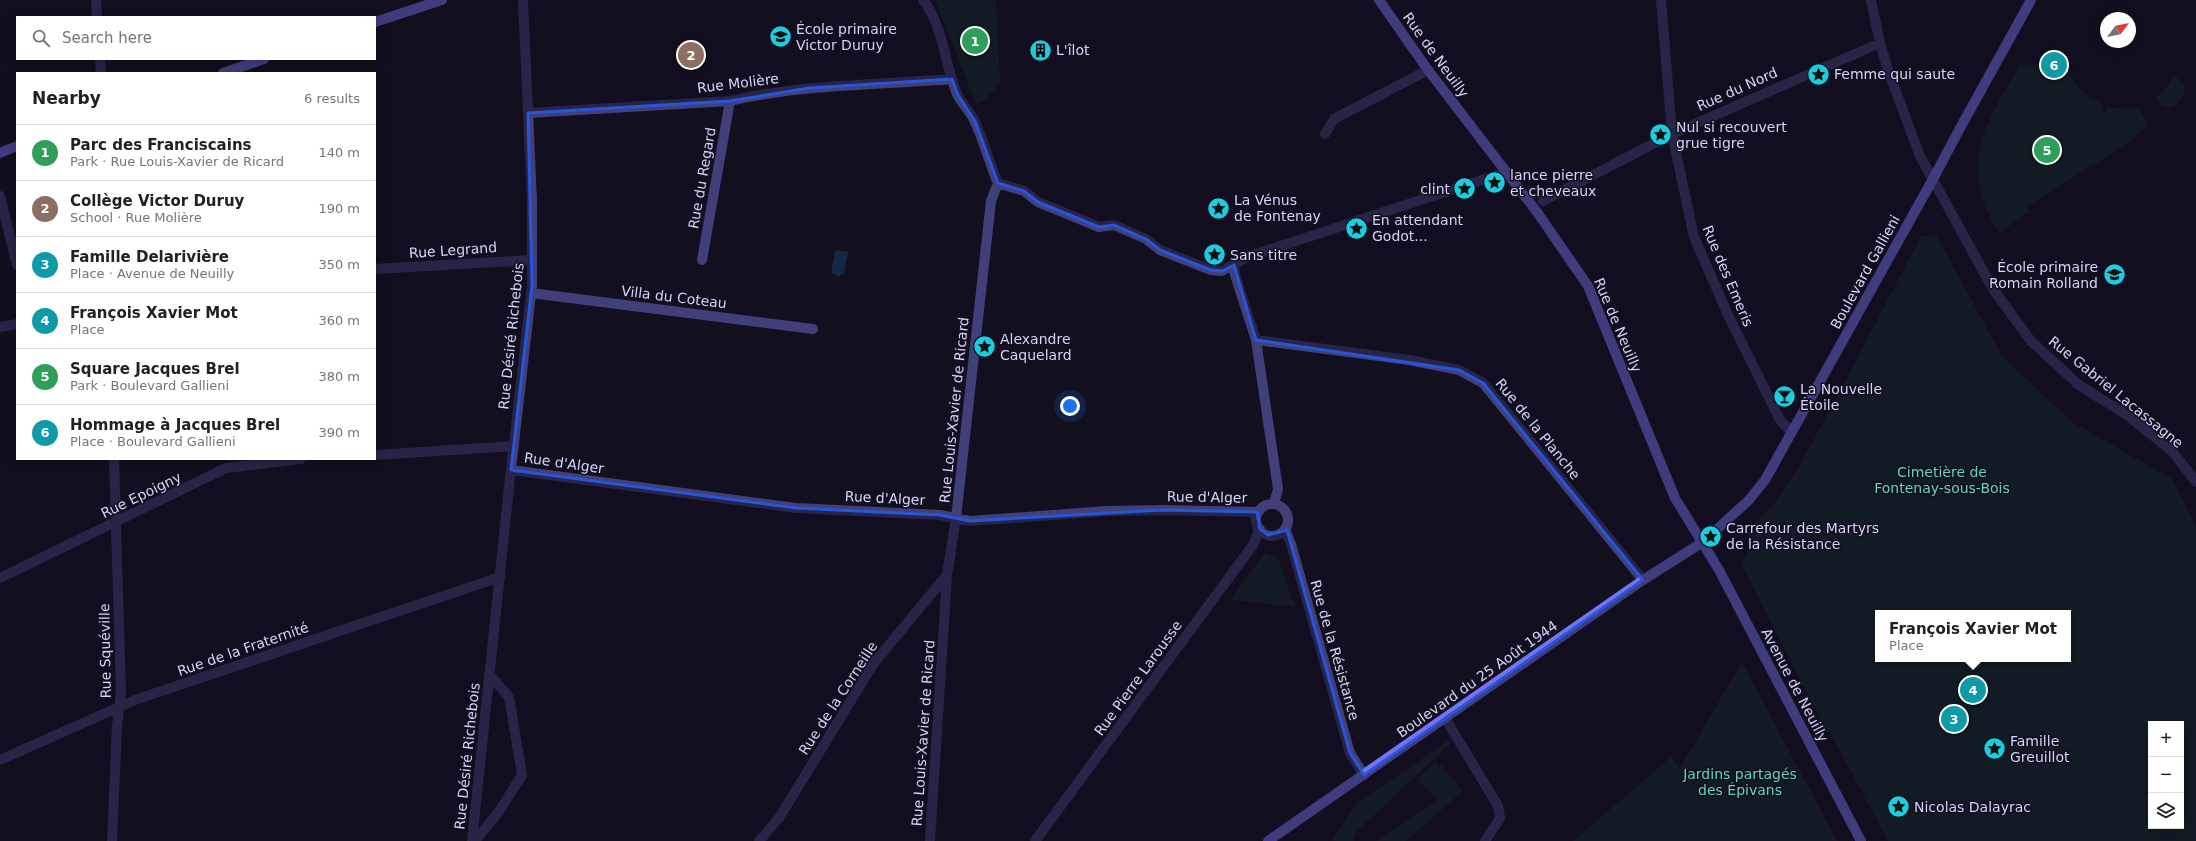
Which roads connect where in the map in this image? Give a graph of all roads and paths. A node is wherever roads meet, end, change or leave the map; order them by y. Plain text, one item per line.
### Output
1 (96, 0) edge
2 (442, 0) edge
3 (523, 0) edge
4 (923, 0) edge
5 (1379, 0) edge
6 (1661, 0) edge
7 (1871, 0) edge
8 (2031, 0) edge
9 (97, 16) edge
10 (376, 22) edge
11 (1880, 43) junction
12 (100, 60) edge
13 (261, 60) edge
14 (1428, 70) junction
15 (101, 72) edge
16 (226, 72) edge
17 (952, 78) junction
18 (730, 101) junction
19 (528, 113) junction
20 (1325, 134) dead end
21 (1672, 134) junction
22 (16, 146) edge
23 (0, 153) edge
24 (1506, 172) junction
25 (1933, 179) junction
26 (998, 183) junction
27 (0, 196) edge
28 (1543, 201) dead end
29 (532, 260) junction
30 (702, 260) dead end
31 (16, 261) edge
32 (1234, 265) junction
33 (376, 269) edge
34 (531, 293) junction
35 (16, 324) edge
36 (0, 327) edge
37 (813, 329) dead end
38 (1256, 340) junction
39 (1791, 432) junction
40 (514, 446) junction
41 (376, 455) edge
42 (114, 460) edge
43 (286, 460) edge
44 (511, 470) junction
45 (2196, 482) edge
46 (1274, 504) junction
47 (1258, 512) junction
48 (956, 518) junction
49 (115, 523) junction
50 (1260, 530) junction
51 (1285, 530) junction
52 (1703, 542) junction
53 (947, 575) junction
54 (500, 576) junction
55 (0, 578) edge
56 (1643, 580) junction
57 (489, 674) junction
58 (120, 708) junction
59 (1445, 718) junction
60 (0, 760) edge
61 (1364, 775) junction
62 (112, 841) edge
63 (474, 841) edge
64 (759, 841) edge
65 (930, 841) edge
66 (1035, 841) edge
67 (1268, 841) edge
68 (1485, 841) edge
69 (1861, 841) edge

1 - 9 street
2 - 10 street
3 - 19 street, Rue Désiré Richebois
4 - 17 street
5 - 14 street, Rue de Neuilly
6 - 21 street, Rue des Emeris
7 - 11 street, Rue Gabriel Lacassagne
8 - 25 street, Boulevard Gallieni
11 - 21 street, Rue du Nord
11 - 25 street, Rue Gabriel Lacassagne
12 - 15 street
13 - 16 street
14 - 20 street
14 - 24 street, Rue de Neuilly
17 - 18 street, Rue Molière
17 - 26 street
18 - 19 street, Rue Molière
18 - 30 street, Rue du Regard
19 - 29 street, Rue Désiré Richebois
21 - 28 street, Rue du Nord
21 - 39 street, Rue des Emeris
22 - 23 street
24 - 32 street
24 - 52 street, Rue de Neuilly
25 - 39 street, Boulevard Gallieni
25 - 45 street, Rue Gabriel Lacassagne
26 - 32 street
26 - 48 street, Rue Louis-Xavier de Ricard
27 - 31 street
29 - 33 street, Rue Legrand
29 - 34 street, Rue Désiré Richebois
32 - 38 street
34 - 37 street, Villa du Coteau
34 - 40 street, Rue Désiré Richebois
35 - 36 street
38 - 46 street
38 - 56 street, Rue de la Planche
39 - 52 street, Boulevard Gallieni
40 - 41 street
40 - 44 street, Rue Désiré Richebois
42 - 49 street, Rue Squéville
43 - 49 street, Rue Epoigny
44 - 48 street, Rue d'Alger
44 - 54 street, Rue Désiré Richebois
46 - 47 street
46 - 51 street
47 - 48 street, Rue d'Alger
47 - 50 street
48 - 53 street, Rue Louis-Xavier de Ricard
49 - 55 street, Rue Epoigny
49 - 58 street, Rue Squéville
50 - 51 street
50 - 66 street, Rue Pierre Larousse
51 - 61 street, Rue de la Résistance
52 - 56 street, Boulevard du 25 Août 1944
52 - 69 street, Avenue de Neuilly
53 - 64 street, Rue de la Corneille
53 - 65 street, Rue Louis-Xavier de Ricard
54 - 57 street, Rue Désiré Richebois
54 - 58 street, Rue de la Fraternité
56 - 59 street, Boulevard du 25 Août 1944
57 - 63 street, Rue Désiré Richebois
57 - 63 street, Rue Désiré Richebois
58 - 60 street, Rue de la Fraternité
58 - 62 street, Rue Squéville
59 - 61 street, Boulevard du 25 Août 1944
59 - 68 street
61 - 67 street, Boulevard du 25 Août 1944

